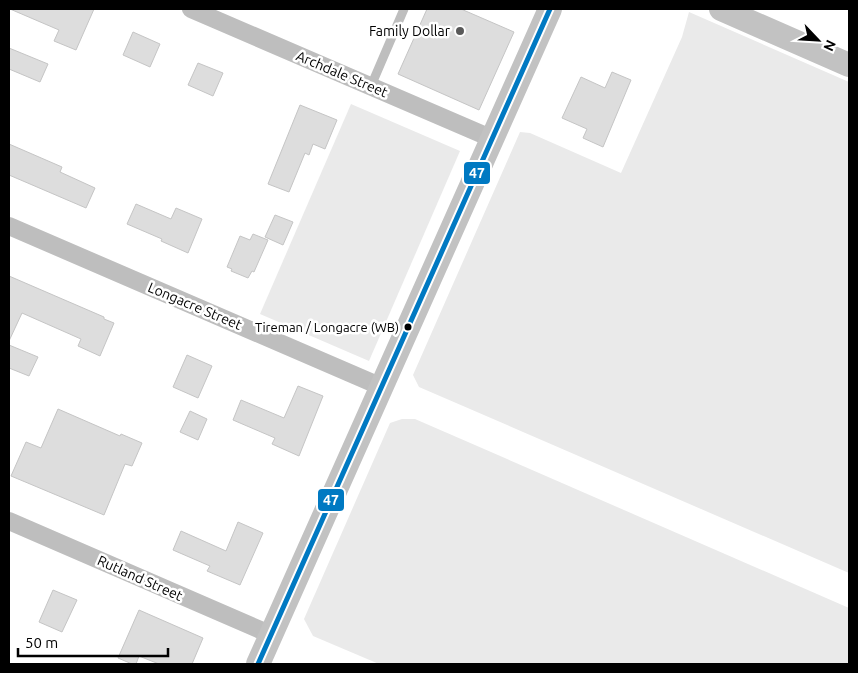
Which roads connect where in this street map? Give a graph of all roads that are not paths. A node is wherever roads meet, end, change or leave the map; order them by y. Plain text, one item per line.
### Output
1 (191, 9) edge
2 (404, 9) edge
3 (550, 9) edge
4 (721, 9) edge
5 (849, 64) edge
6 (370, 86) junction
7 (492, 139) junction
8 (9, 226) edge
9 (382, 387) junction
10 (9, 521) edge
11 (272, 635) junction
12 (258, 664) edge

1 - 6 street, Archdale Street
2 - 6 lane
3 - 7 street
4 - 5 street
6 - 7 street, Archdale Street
7 - 9 street
8 - 9 street, Longacre Street
9 - 11 street
10 - 11 street, Rutland Street
11 - 12 street

